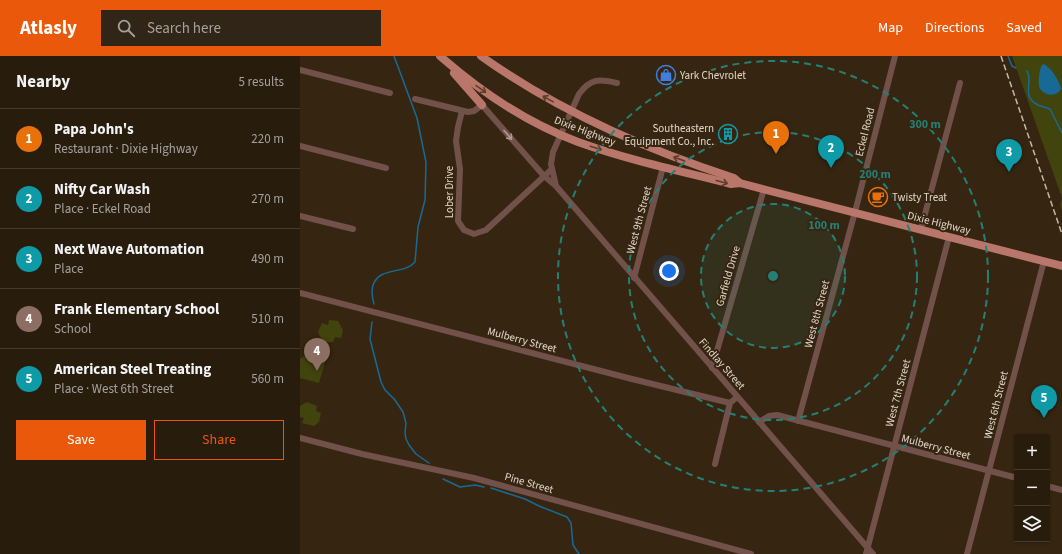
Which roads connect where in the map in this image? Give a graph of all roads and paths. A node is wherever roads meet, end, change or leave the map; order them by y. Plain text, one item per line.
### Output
1 (439, 56) edge
2 (481, 56) edge
3 (895, 56) edge
4 (300, 70) edge
5 (618, 83) dead end
6 (960, 83) dead end
7 (390, 93) dead end
8 (415, 99) dead end
9 (482, 105) junction
10 (462, 111) junction
11 (570, 111) junction
12 (560, 134) junction
13 (300, 146) edge
14 (663, 167) junction
15 (386, 168) dead end
16 (552, 169) junction
17 (544, 176) junction
18 (740, 183) junction
19 (556, 186) junction
20 (764, 189) junction
21 (855, 212) junction
22 (300, 216) edge
23 (353, 229) dead end
24 (922, 230) junction
25 (950, 237) junction
26 (1044, 261) junction
27 (1062, 266) edge
28 (634, 278) junction
29 (300, 293) edge
30 (712, 368) junction
31 (737, 397) junction
32 (730, 403) junction
33 (798, 421) junction
34 (759, 422) junction
35 (300, 438) edge
36 (894, 446) junction
37 (715, 464) dead end
38 (990, 471) junction
39 (1014, 477) edge
40 (1050, 487) edge
41 (1062, 490) edge
42 (867, 551) edge
43 (751, 554) edge
44 (873, 554) edge
45 (967, 554) edge

1 - 9 main road
1 -> 12 main road, Dixie Highway
11 -> 2 main road, Dixie Highway
3 - 21 street, Eckel Road
4 - 7 street
5 - 11 street, Findlay Street
6 - 24 street
8 - 10 street
9 - 10 street
9 -> 17 street, Findlay Street
10 - 17 street, Lober Drive
11 - 12 street, Findlay Street
18 -> 11 main road, Dixie Highway
12 -> 14 main road, Dixie Highway
12 - 16 street, Findlay Street
13 - 15 street
14 -> 18 main road, Dixie Highway
14 - 28 street, West 9th Street
16 - 17 street, Lober Drive
16 - 19 street, Findlay Street
17 - 19 street, Findlay Street
18 - 20 main road, Dixie Highway
19 - 28 street, Findlay Street
20 - 21 main road, Dixie Highway
20 - 30 street, Garfield Drive
21 - 24 main road, Dixie Highway
21 - 33 street, West 8th Street
22 - 23 street
24 - 25 main road, Dixie Highway
25 - 26 main road, Dixie Highway
25 - 36 street, West 7th Street
26 - 27 main road, Dixie Highway
26 - 38 street, West 6th Street
28 - 30 street, Findlay Street
29 - 32 street, Mulberry Street
30 - 31 street, Findlay Street
31 - 32 street
31 - 34 street, Findlay Street
32 - 37 street
33 - 34 street, Mulberry Street
33 - 36 street, Mulberry Street
34 - 42 street, Findlay Street
35 - 43 street, Pine Street
36 - 38 street, Mulberry Street
36 - 42 street, West 7th Street
38 - 39 street, Mulberry Street
38 - 45 street, West 6th Street
40 - 41 street
42 - 44 street, Findlay Street

